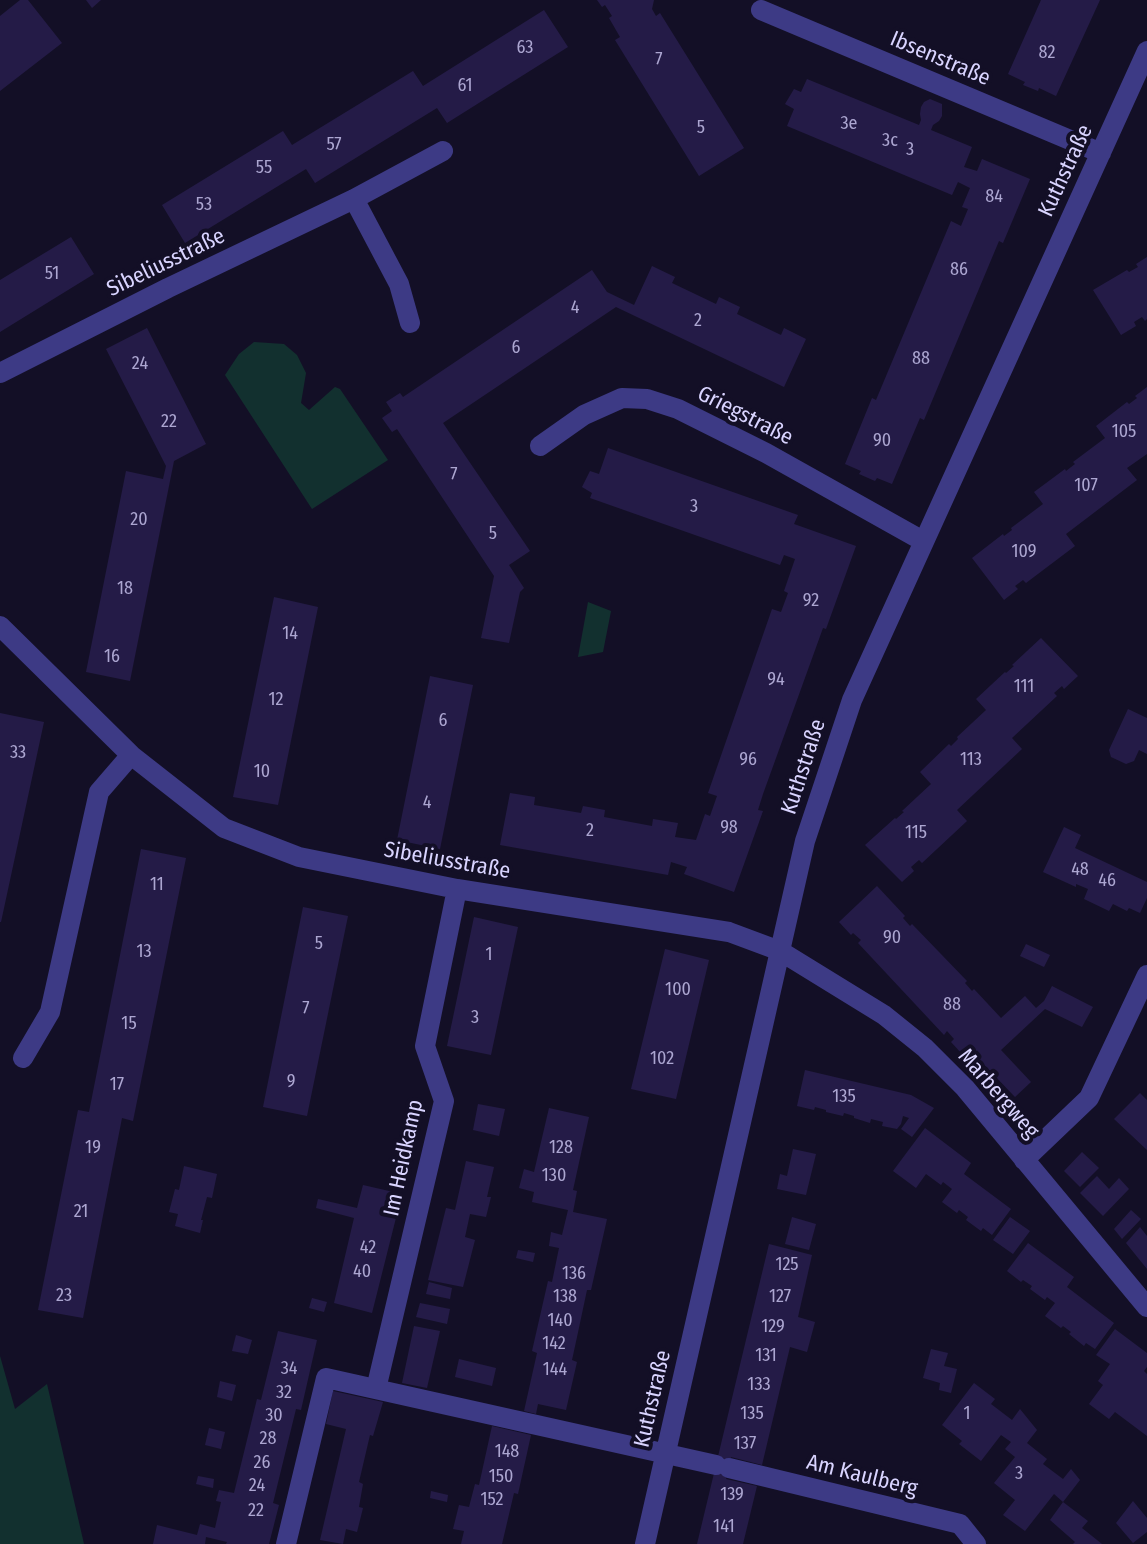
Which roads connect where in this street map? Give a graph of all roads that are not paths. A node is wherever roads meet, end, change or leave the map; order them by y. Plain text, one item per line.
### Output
1 (761, 10) dead end
2 (1147, 51) edge
3 (443, 151) dead end
4 (1101, 153) junction
5 (354, 199) junction
6 (410, 323) dead end
7 (0, 373) edge
8 (540, 446) dead end
9 (923, 541) junction
10 (0, 626) edge
11 (131, 755) junction
12 (457, 889) junction
13 (780, 951) junction
14 (1147, 975) edge
15 (23, 1058) dead end
16 (1024, 1160) junction
17 (1147, 1307) edge
18 (376, 1389) junction
19 (666, 1453) junction
20 (286, 1544) edge
21 (645, 1544) edge
22 (976, 1544) edge

1 - 4 street, Ibsenstraße
2 - 4 street, Kuthstraße
3 - 5 street, Sibeliusstraße
4 - 9 street, Kuthstraße
5 - 6 street
5 - 7 street, Sibeliusstraße
8 - 9 street, Griegstraße
9 - 13 street, Kuthstraße
10 - 11 street, Sibeliusstraße
11 - 12 street, Sibeliusstraße
11 - 15 street
12 - 13 street, Sibeliusstraße
12 - 18 street, Im Heidkamp
13 - 16 street, Marbergweg
13 - 19 street, Kuthstraße
14 - 16 street
16 - 17 street, Marbergweg
18 - 19 street
18 - 20 street
19 - 21 street, Kuthstraße
19 - 22 street, Am Kaulberg

